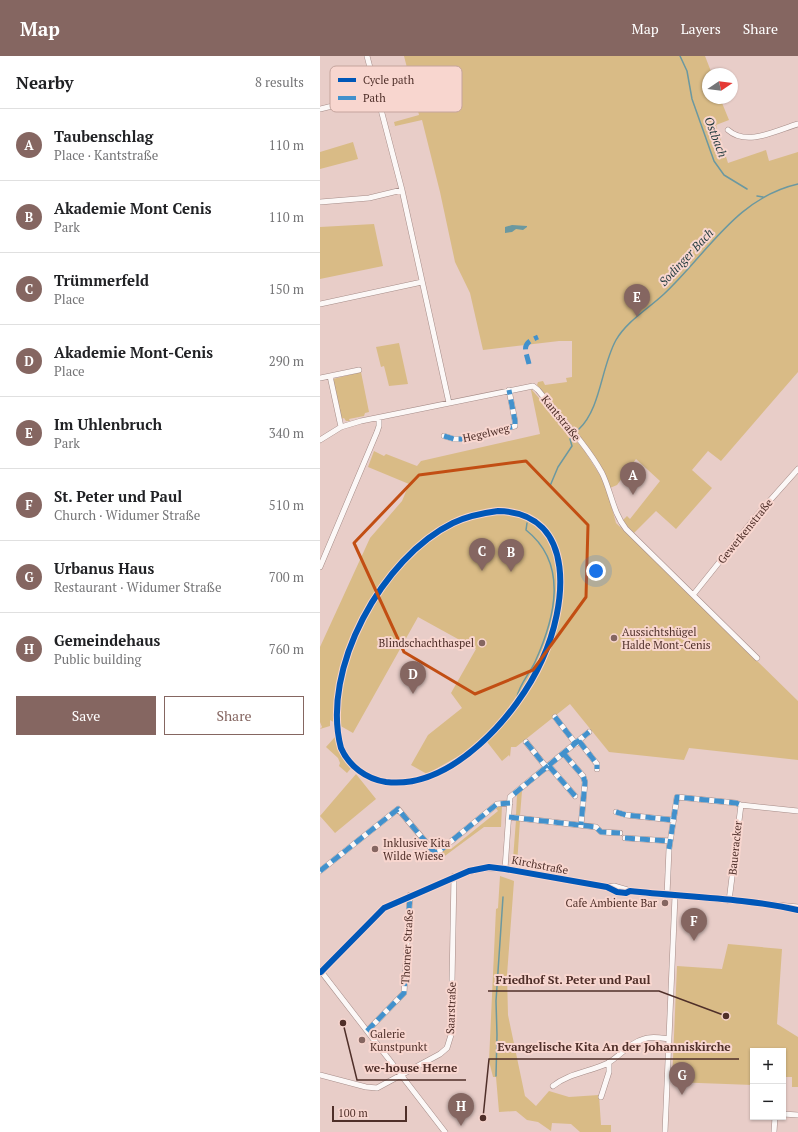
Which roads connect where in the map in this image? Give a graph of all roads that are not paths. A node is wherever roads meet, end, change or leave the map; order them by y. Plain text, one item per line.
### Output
1 (366, 56) edge
2 (369, 66) edge
3 (330, 107) edge
4 (320, 109) edge
5 (381, 112) edge
6 (798, 124) edge
7 (728, 130) dead end
8 (402, 190) junction
9 (320, 202) edge
10 (422, 282) junction
11 (320, 304) edge
12 (359, 370) dead end
13 (330, 376) junction
14 (320, 378) edge
15 (509, 390) junction
16 (449, 402) junction
17 (379, 418) junction
18 (342, 428) junction
19 (444, 436) dead end
20 (320, 440) edge
21 (798, 469) edge
22 (320, 567) edge
23 (693, 595) junction
24 (757, 658) dead end
25 (555, 717) dead end
26 (590, 732) dead end
27 (526, 742) dead end
28 (577, 742) junction
29 (564, 754) junction
30 (548, 767) junction
31 (597, 769) dead end
32 (575, 796) dead end
33 (510, 803) junction
34 (741, 805) junction
35 (798, 811) edge
36 (616, 812) dead end
37 (509, 817) junction
38 (673, 820) junction
39 (581, 825) junction
40 (620, 834) dead end
41 (625, 838) dead end
42 (670, 841) junction
43 (505, 869) junction
44 (320, 871) edge
45 (454, 876) junction
46 (667, 895) junction
47 (410, 896) junction
48 (675, 896) junction
49 (729, 901) junction
50 (788, 907) junction
51 (798, 907) edge
52 (798, 910) edge
53 (320, 972) edge
54 (367, 1031) junction
55 (669, 1038) junction
56 (608, 1062) junction
57 (401, 1074) junction
58 (320, 1075) edge
59 (553, 1086) dead end
60 (601, 1096) dead end
61 (786, 1114) edge
62 (798, 1115) edge
63 (775, 1120) edge
64 (445, 1132) edge
65 (664, 1132) edge
66 (774, 1132) edge

1 - 2 street
3 - 4 street
5 - 8 street
6 - 7 street
8 - 9 street
8 - 10 street
10 - 11 street
10 - 16 street
12 - 13 street
13 - 14 street
13 - 18 street
15 - 16 street, Kantstraße
15 - 19 street, Hegelweg
15 - 23 street, Kantstraße
16 - 17 street, Kantstraße
17 - 18 street, Kantstraße
17 - 22 street
18 - 20 street, Kantstraße
21 - 23 street, Gewerkenstraße
23 - 24 street, Kantstraße
25 - 28 street
26 - 28 street
27 - 30 street
28 - 29 street
28 - 31 street
29 - 30 street
29 - 39 street
30 - 32 street
30 - 33 street
33 - 37 street
33 - 44 street
34 - 35 street, Baueracker
34 - 38 street
34 - 49 street, Baueracker
36 - 38 street
37 - 39 street
37 - 43 street
38 - 42 street
39 - 40 street
41 - 42 street
42 - 46 street
43 - 45 street, Kirchstraße
43 - 46 street, Kirchstraße
45 - 47 street, Kirchstraße
45 - 57 street, Saarstraße
46 - 48 street, Kirchstraße
47 - 53 street, Kirchstraße
47 - 54 street, Thorner Straße
48 - 49 street, Kirchstraße
48 - 55 street
49 - 50 street, Kirchstraße
50 - 51 street, Kirchstraße
50 - 52 street, Kirchstraße
53 - 54 street
54 - 57 street
55 - 56 street
55 - 65 street
56 - 59 street
56 - 60 street
57 - 58 street, Saarstraße
57 - 64 street
61 - 62 street
63 - 66 street

